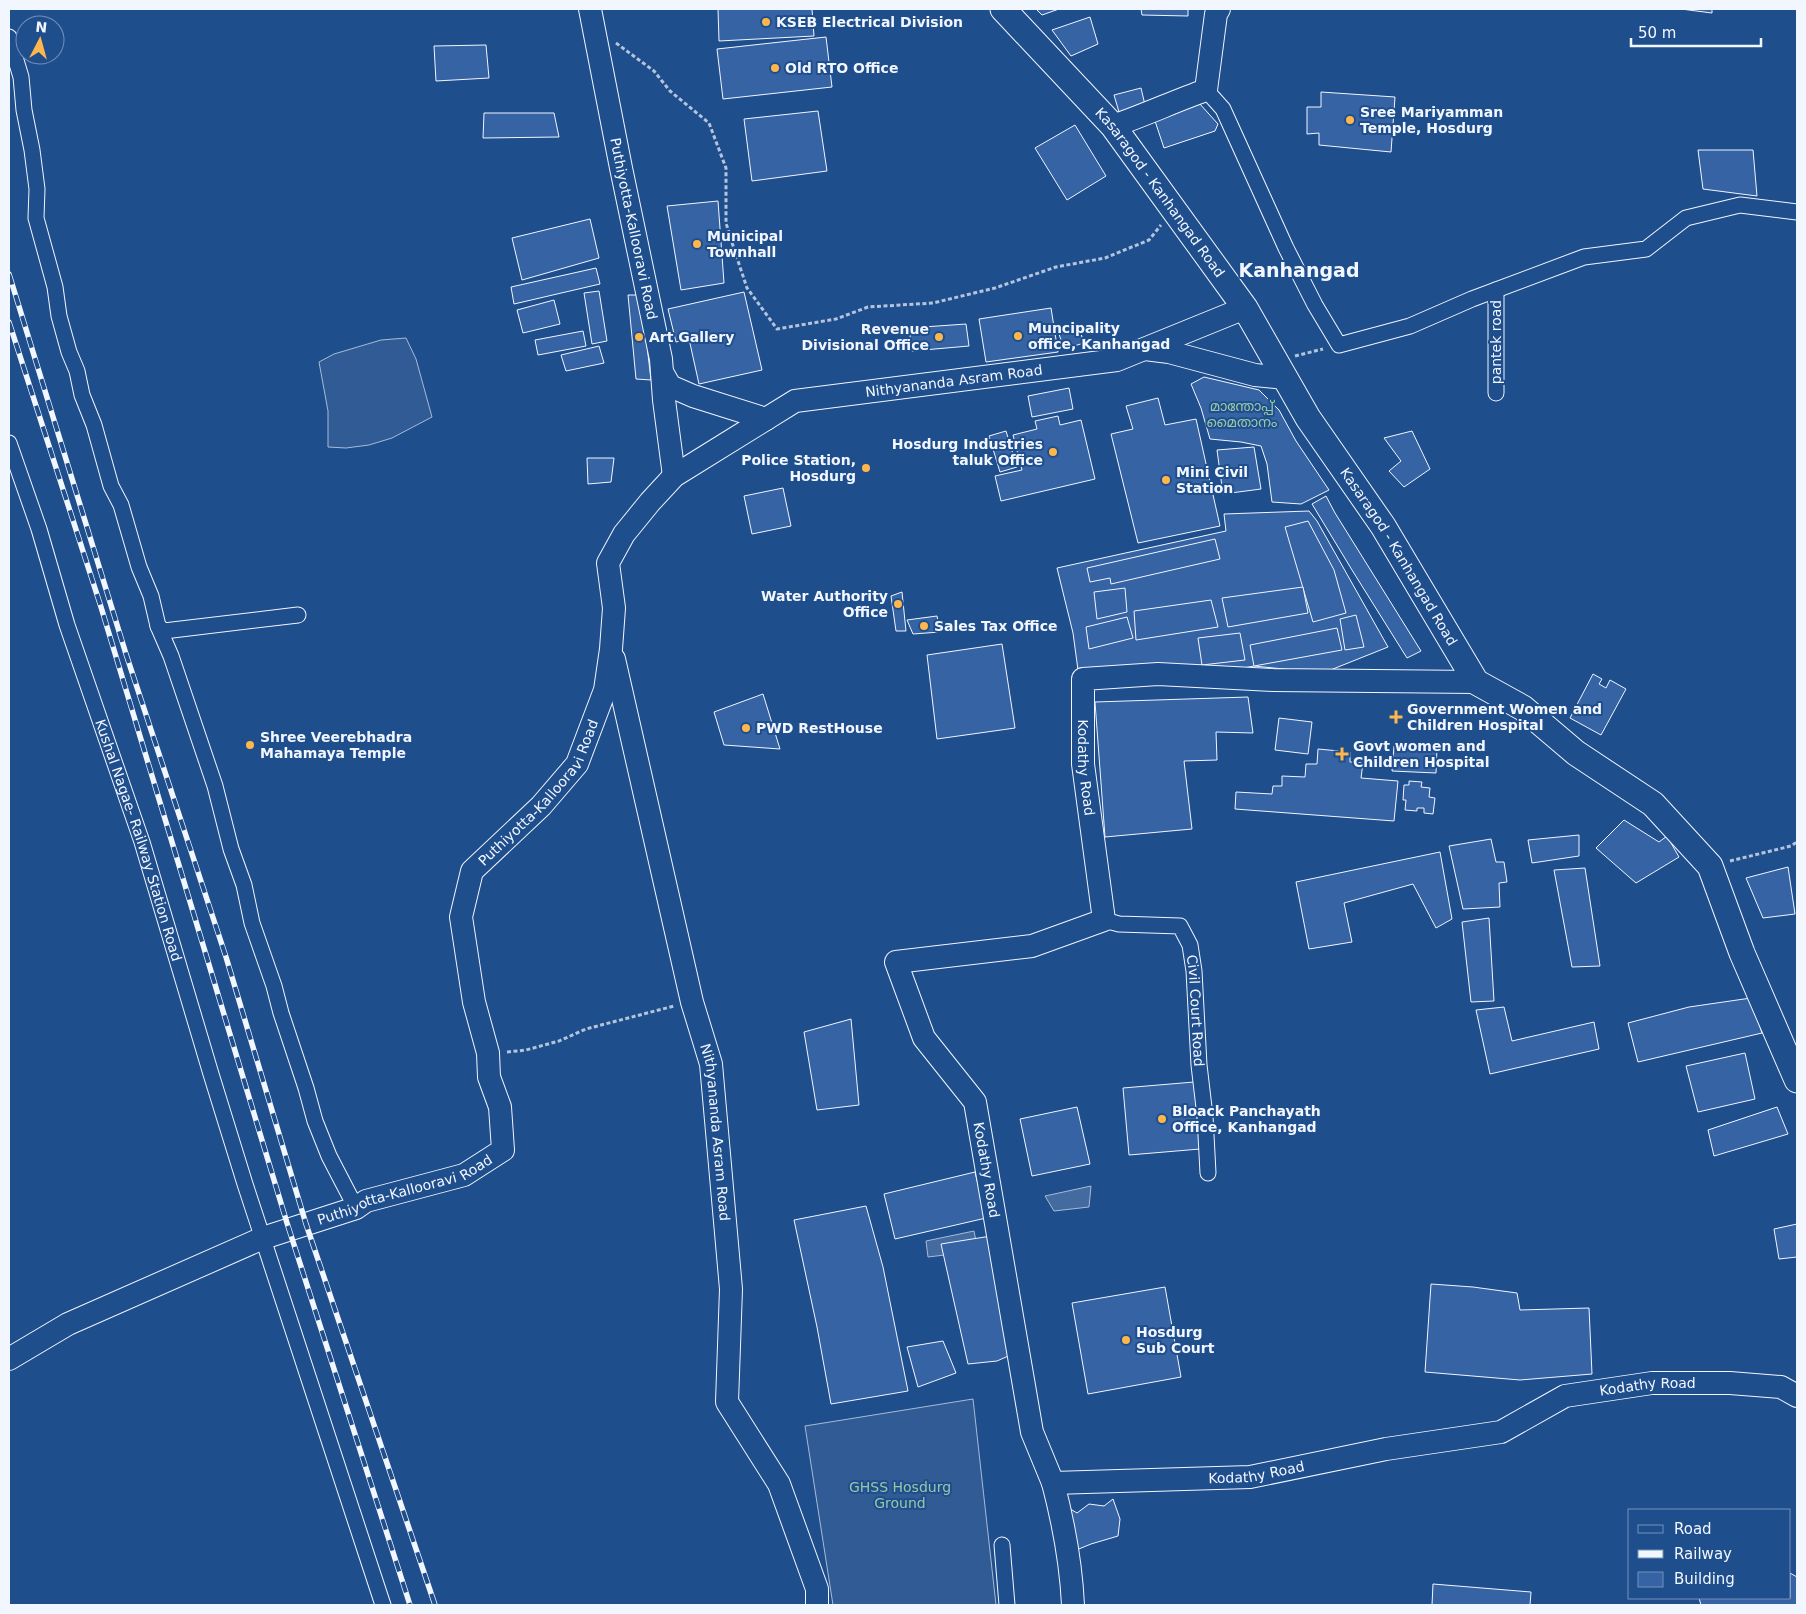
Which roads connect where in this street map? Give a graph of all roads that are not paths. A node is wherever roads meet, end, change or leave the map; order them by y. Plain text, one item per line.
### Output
1 (1003, 9) edge
2 (1220, 9) edge
3 (592, 18) edge
4 (9, 37) edge
5 (1206, 90) junction
6 (1113, 126) junction
7 (1797, 212) edge
8 (1496, 290) junction
9 (1245, 308) junction
10 (1144, 349) junction
11 (1280, 370) junction
12 (662, 372) junction
13 (1496, 393) dead end
14 (766, 419) junction
15 (9, 443) edge
16 (674, 476) junction
17 (298, 615) dead end
18 (158, 626) junction
19 (611, 649) junction
20 (1476, 682) junction
21 (1104, 920) junction
22 (1797, 1080) edge
23 (1208, 1174) dead end
24 (356, 1208) junction
25 (263, 1238) junction
26 (9, 1359) edge
27 (1797, 1396) edge
28 (1053, 1484) junction
29 (1002, 1545) dead end
30 (383, 1605) edge
31 (817, 1605) edge
32 (1007, 1605) edge
33 (1073, 1605) edge

1 - 6 main road, Kasaragod - Kanhangad Road
2 - 5 street
3 - 12 street, Puthiyotta-Kallooravi Road
4 - 18 street
5 - 6 street
5 - 8 street
6 - 9 main road, Kasaragod - Kanhangad Road
7 - 8 street
8 - 13 street, pantek road
9 - 10 street, Nithyananda Asram Road
9 - 11 main road, Kasaragod - Kanhangad Road
10 - 11 street
10 - 14 street, Nithyananda Asram Road
11 - 20 main road, Kasaragod - Kanhangad Road
12 - 14 street
12 - 16 street, Puthiyotta-Kallooravi Road
14 - 16 street, Nithyananda Asram Road
15 - 25 street, Kushal Nagae- Railway Station Road
16 - 19 street, Puthiyotta-Kallooravi Road
17 - 18 street
18 - 24 street
19 - 24 street, Puthiyotta-Kallooravi Road
19 - 31 street, Nithyananda Asram Road
20 - 21 street, Kodathy Road
20 - 22 main road
21 - 23 street, Civil Court Road
21 - 28 street, Kodathy Road
24 - 25 street, Puthiyotta-Kallooravi Road
25 - 26 street, Puthiyotta-Kallooravi Road
25 - 30 street, Kushal Nagae- Railway Station Road
27 - 28 street, Kodathy Road
28 - 33 street
29 - 32 street

